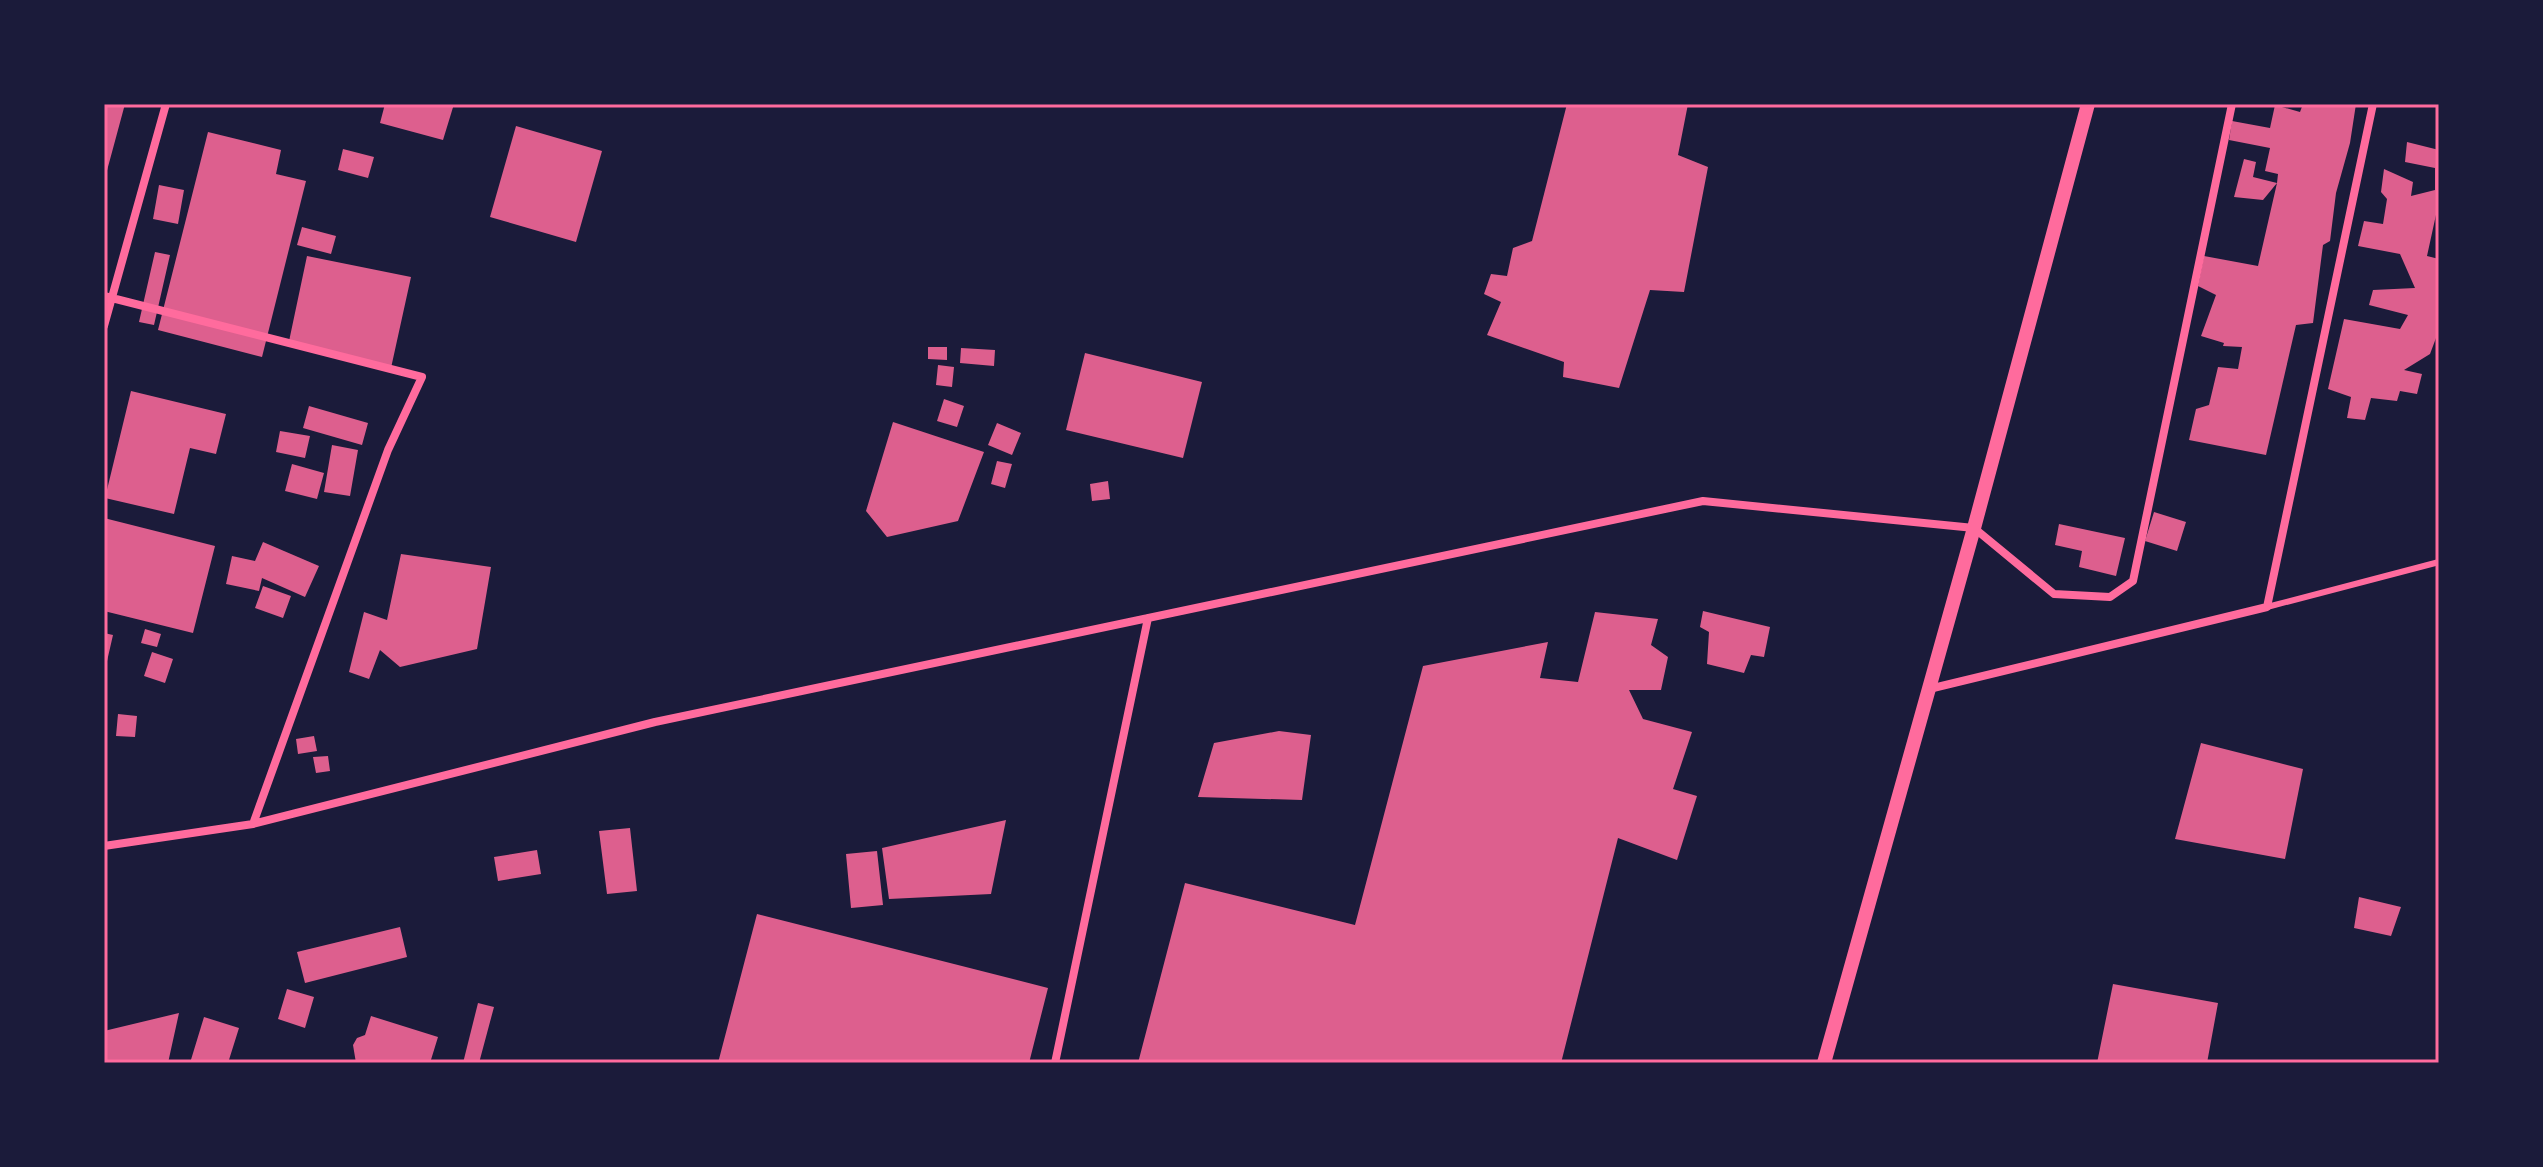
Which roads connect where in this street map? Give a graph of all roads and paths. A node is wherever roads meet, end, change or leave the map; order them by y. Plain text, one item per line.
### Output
1 (166, 104) edge
2 (2088, 104) edge
3 (2232, 104) edge
4 (2373, 104) edge
5 (108, 297) edge
6 (104, 326) edge
7 (1974, 528) junction
8 (2439, 562) edge
9 (2267, 607) junction
10 (1148, 618) junction
11 (1929, 689) junction
12 (253, 824) junction
13 (104, 846) edge
14 (1055, 1063) edge
15 (1824, 1063) edge

1 - 5 street
2 - 7 street
3 - 7 street
4 - 9 street
5 - 6 street
5 - 12 street
7 - 10 street
7 - 11 street
8 - 9 lane
9 - 11 street
10 - 12 street
10 - 14 street
11 - 15 street
12 - 13 street

